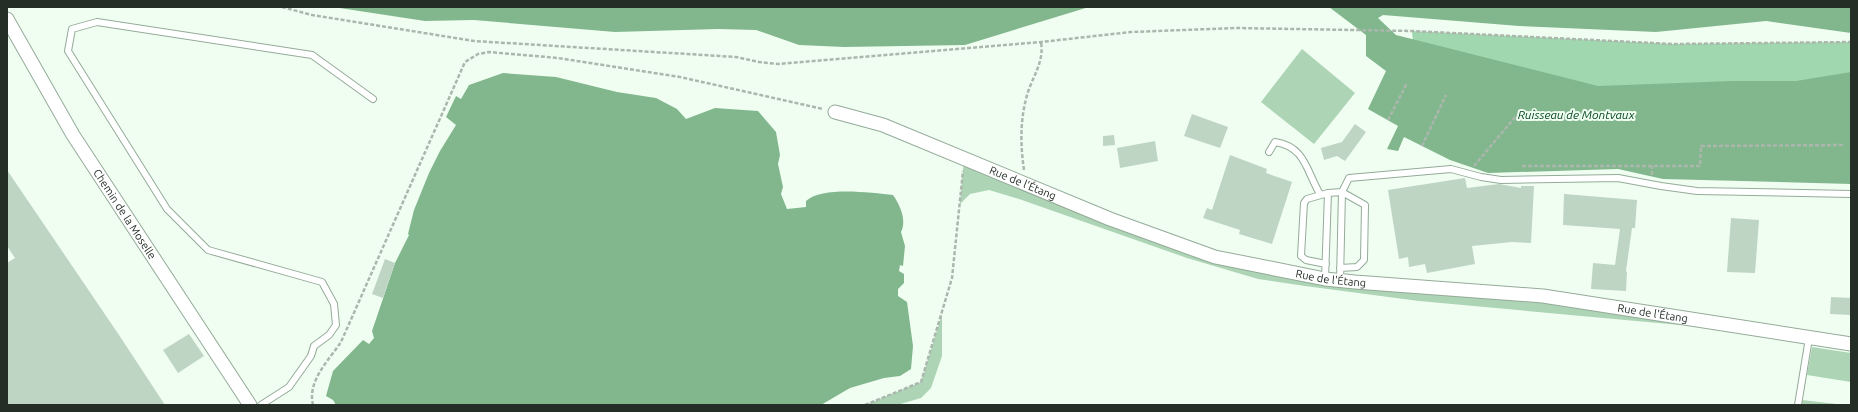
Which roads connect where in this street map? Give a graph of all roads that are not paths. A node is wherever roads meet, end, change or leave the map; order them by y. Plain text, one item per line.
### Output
1 (7, 19) edge
2 (373, 99) dead end
3 (835, 112) road end
4 (1270, 152) dead end
5 (1328, 192) junction
6 (1342, 192) junction
7 (1320, 194) junction
8 (1851, 194) edge
9 (1326, 264) junction
10 (1340, 274) junction
11 (1325, 279) junction
12 (1809, 338) junction
13 (1851, 344) edge
14 (250, 405) edge
15 (261, 405) edge
16 (1798, 405) edge

1 - 14 street, Chemin de la Moselle
2 - 15 lane
3 - 11 street, Rue de l'Étang
4 - 7 lane
5 - 6 lane
5 - 7 lane
5 - 9 lane
6 - 8 lane
6 - 10 lane
6 - 10 lane
7 - 9 lane
9 - 11 lane
10 - 11 street, Rue de l'Étang
10 - 12 street, Rue de l'Étang
12 - 13 street, Rue de l'Étang
12 - 16 lane

